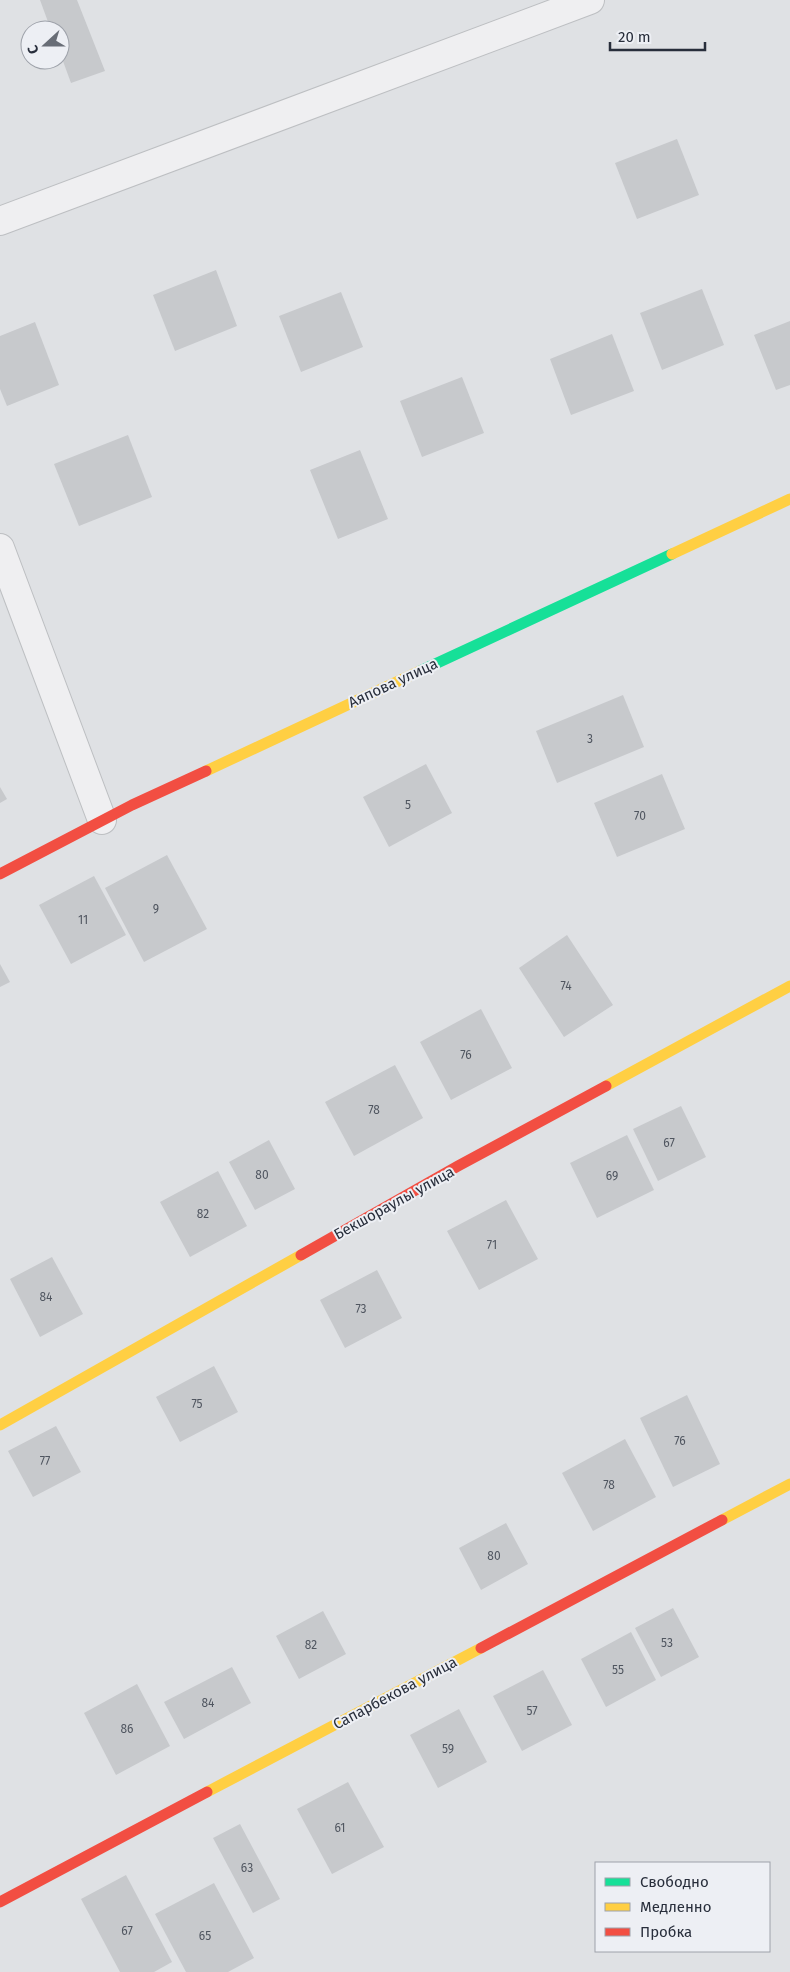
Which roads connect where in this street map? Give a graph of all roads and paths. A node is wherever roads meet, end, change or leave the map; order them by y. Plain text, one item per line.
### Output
1 (590, 0) edge
2 (0, 221) edge
3 (790, 498) edge
4 (0, 548) edge
5 (102, 820) junction
6 (0, 874) edge
7 (790, 986) edge
8 (0, 1425) edge
9 (790, 1484) edge
10 (0, 1902) edge

1 - 2 street
3 - 5 street, Аяпова улица
4 - 5 street
5 - 6 street, Аяпова улица
7 - 8 street, Бекшораулы улица
9 - 10 street, Сапарбекова улица

